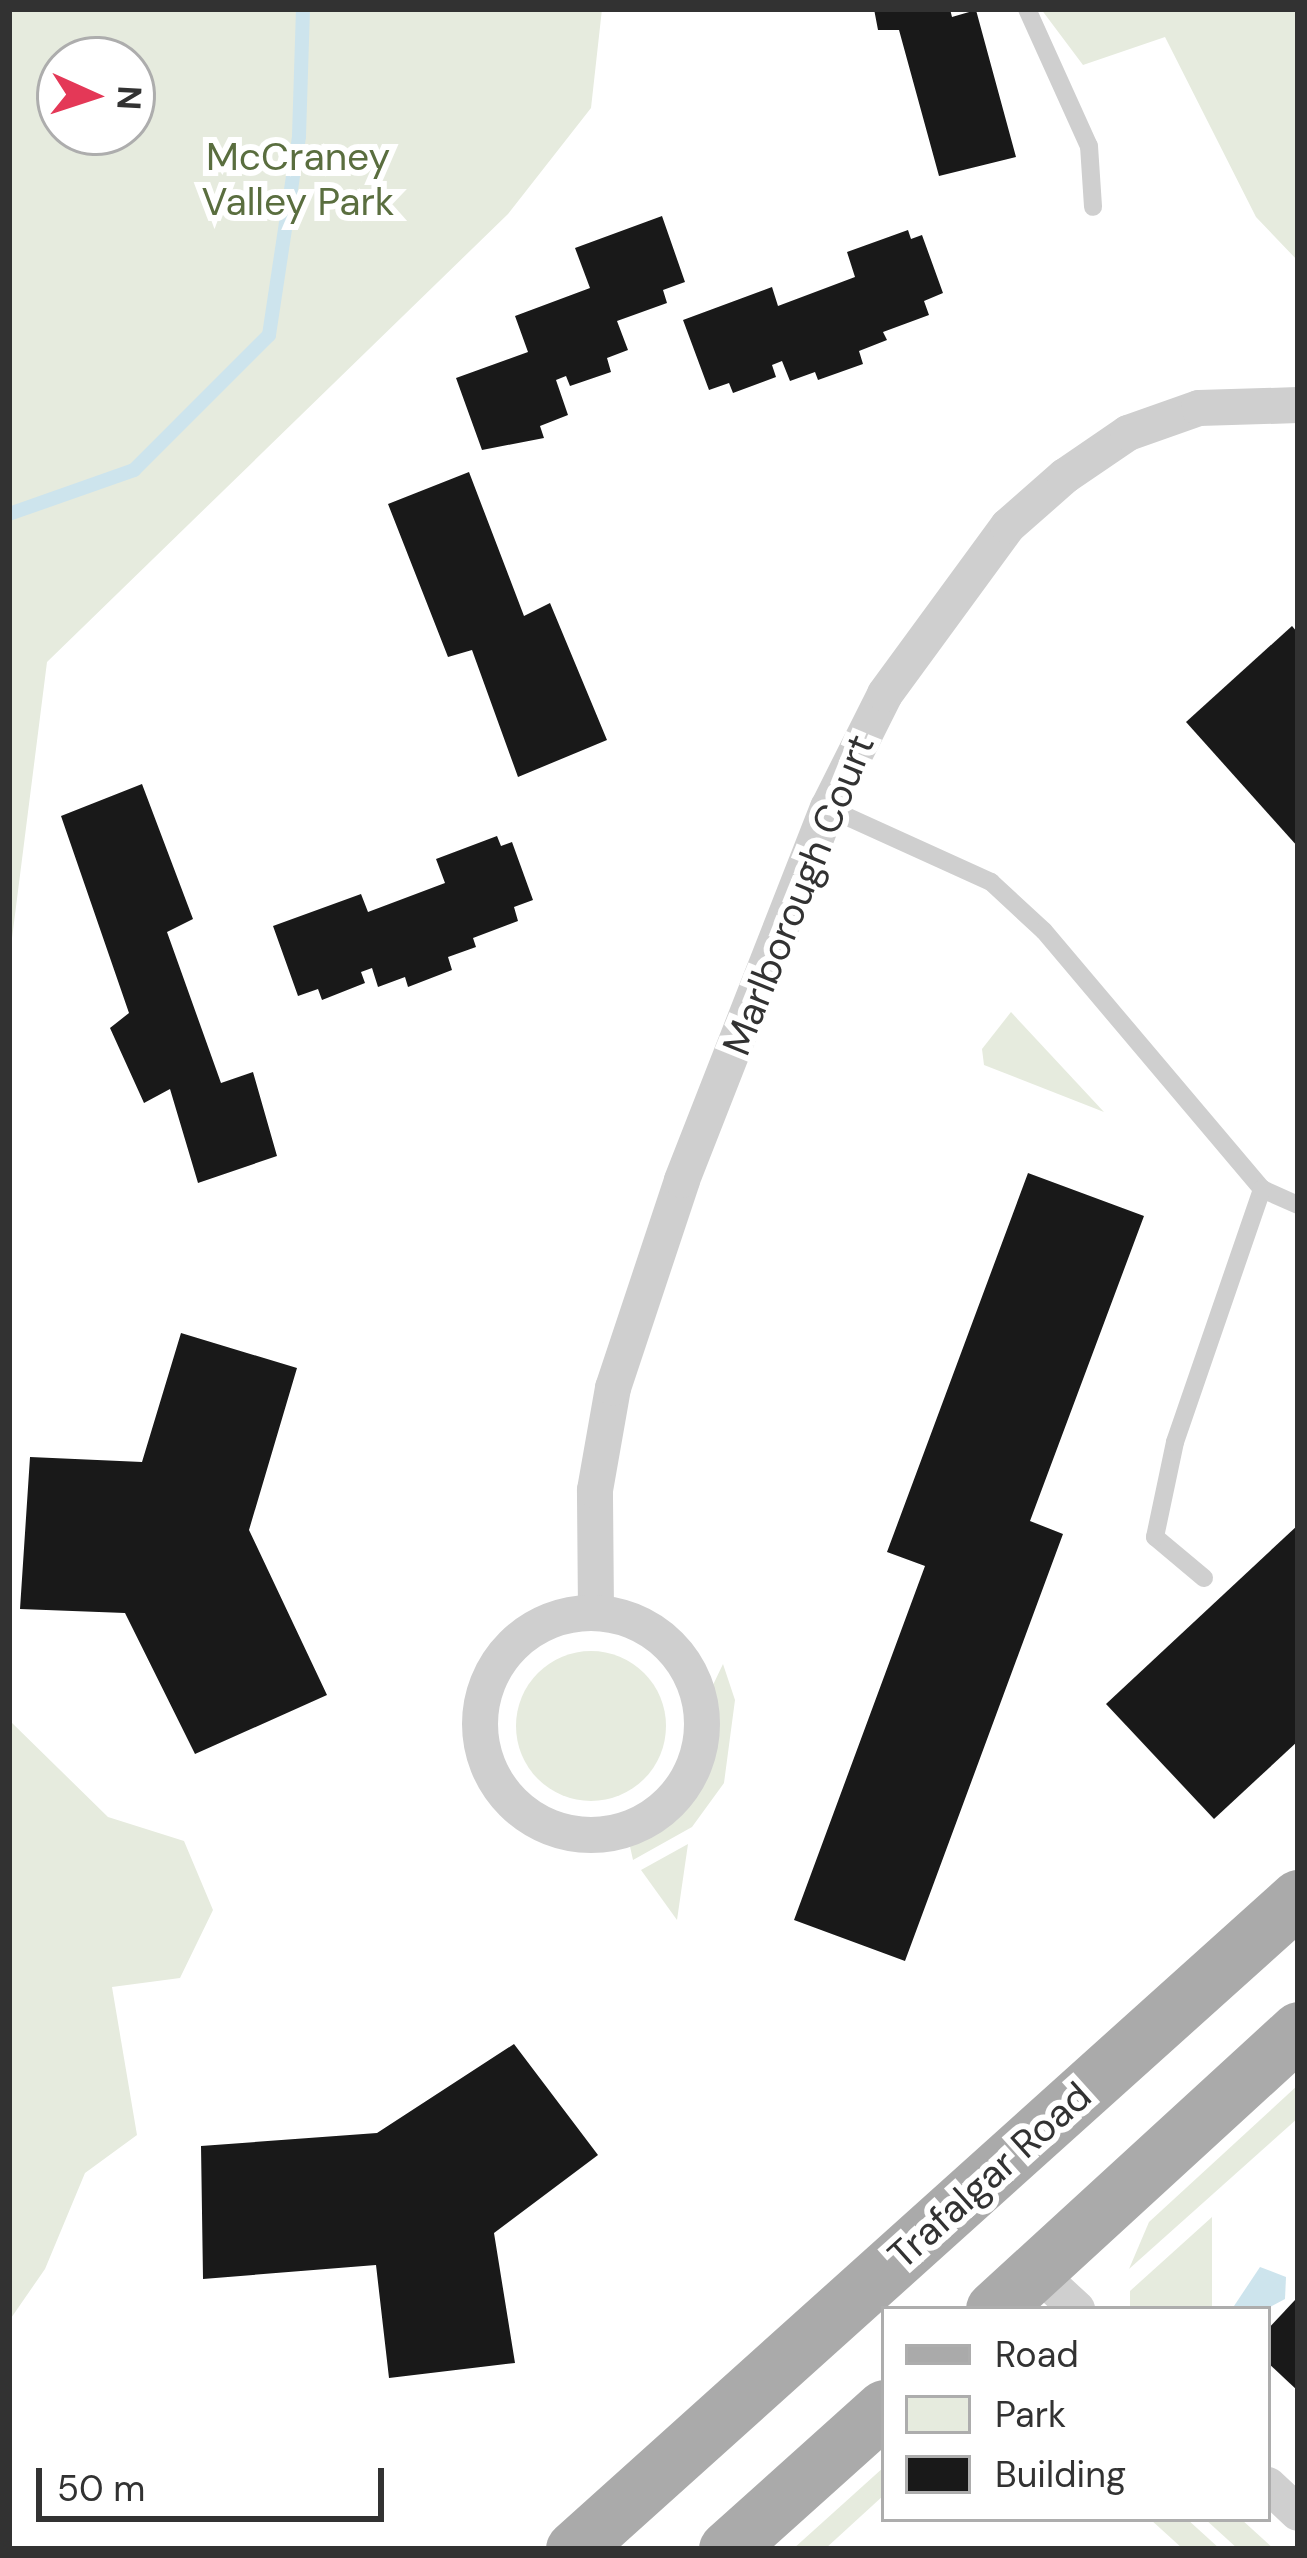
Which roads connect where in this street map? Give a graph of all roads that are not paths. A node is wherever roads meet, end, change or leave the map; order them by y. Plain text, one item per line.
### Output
1 (1027, 9) edge
2 (1093, 207) dead end
3 (1298, 405) edge
4 (828, 808) junction
5 (1262, 1189) junction
6 (1298, 1205) edge
7 (1204, 1578) dead end
8 (596, 1612) junction
9 (1298, 1898) edge
10 (1298, 2030) edge
11 (1036, 2271) junction
12 (997, 2306) edge
13 (1074, 2306) edge
14 (881, 2411) edge
15 (1271, 2488) edge
16 (1298, 2513) edge
17 (574, 2549) edge
18 (727, 2549) edge

1 - 2 lane
3 - 4 street, Marlborough Court
4 - 5 lane
4 - 8 street, Marlborough Court
5 - 6 lane
5 - 7 lane
8 - 8 street
9 - 17 main road, Trafalgar Road
10 - 11 main road
11 - 12 main road
11 - 13 street
14 - 18 main road
15 - 16 street

